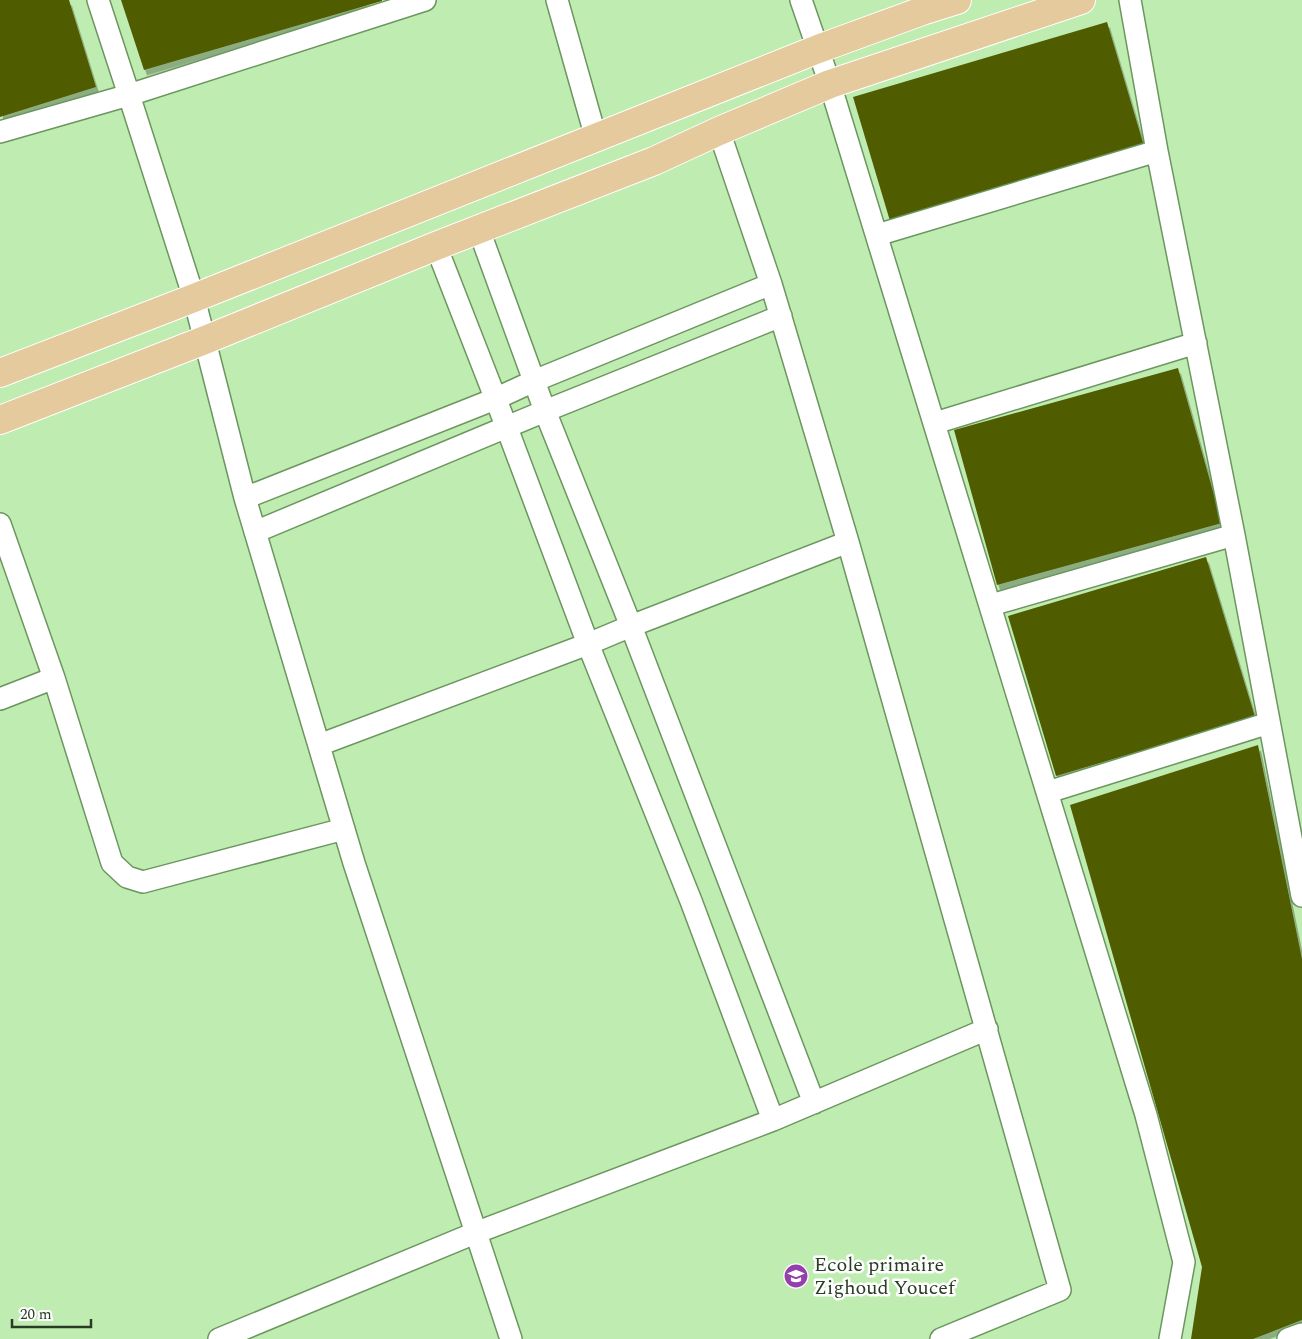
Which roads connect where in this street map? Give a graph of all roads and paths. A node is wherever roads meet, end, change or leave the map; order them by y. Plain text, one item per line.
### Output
1 (98, 0) edge
2 (425, 0) edge
3 (557, 0) edge
4 (801, 0) edge
5 (957, 0) edge
6 (1081, 0) edge
7 (1130, 0) edge
8 (818, 49) junction
9 (830, 84) junction
10 (130, 95) junction
11 (719, 131) junction
12 (0, 132) edge
13 (596, 138) junction
14 (1157, 151) junction
15 (479, 230) junction
16 (877, 235) junction
17 (436, 246) junction
18 (771, 284) junction
19 (194, 298) junction
20 (781, 316) junction
21 (205, 340) junction
22 (1196, 343) junction
23 (0, 373) edge
24 (534, 381) junction
25 (495, 399) junction
26 (545, 412) junction
27 (0, 420) edge
28 (935, 422) junction
29 (507, 428) junction
30 (245, 498) junction
31 (0, 524) edge
32 (255, 532) junction
33 (1234, 535) junction
34 (848, 542) junction
35 (991, 605) junction
36 (631, 626) junction
37 (588, 644) junction
38 (54, 678) junction
39 (0, 699) edge
40 (1269, 723) junction
41 (319, 745) junction
42 (1048, 792) junction
43 (344, 829) junction
44 (1302, 896) edge
45 (987, 1029) junction
46 (814, 1103) junction
47 (773, 1120) junction
48 (475, 1233) junction
49 (1302, 1334) edge
50 (218, 1339) edge
51 (511, 1339) edge
52 (941, 1339) edge
53 (1170, 1339) edge
54 (1288, 1339) edge

1 - 10 street
2 - 10 street
3 - 13 street
4 - 8 street
5 - 8 main road
6 - 9 main road
7 - 14 street
8 - 9 street
8 - 13 main road
9 - 11 main road
9 - 16 street
10 - 12 street
10 - 19 street
11 - 15 main road
11 - 18 street
13 - 19 main road
14 - 16 street
14 - 22 street
15 - 17 main road
15 - 24 street
16 - 28 street
17 - 21 main road
17 - 25 street
18 - 20 street
18 - 24 street
19 - 21 street
19 - 23 main road
20 - 26 street
20 - 34 street
21 - 27 main road
21 - 30 street
22 - 28 street
22 - 33 street
24 - 25 street
24 - 26 street
25 - 29 street
25 - 30 street
26 - 29 street
26 - 36 street
28 - 35 street
29 - 32 street
29 - 37 street
30 - 32 street
31 - 38 street
32 - 41 street
33 - 35 street
33 - 40 street
34 - 36 street
34 - 45 street
35 - 42 street
36 - 37 street
36 - 46 street
37 - 41 street
37 - 47 street
38 - 39 street
38 - 43 street
40 - 42 street
40 - 44 street
41 - 43 street
42 - 53 street
43 - 48 street
45 - 46 street
45 - 52 street
46 - 47 street
47 - 48 street
48 - 50 street
48 - 51 street
49 - 54 street

